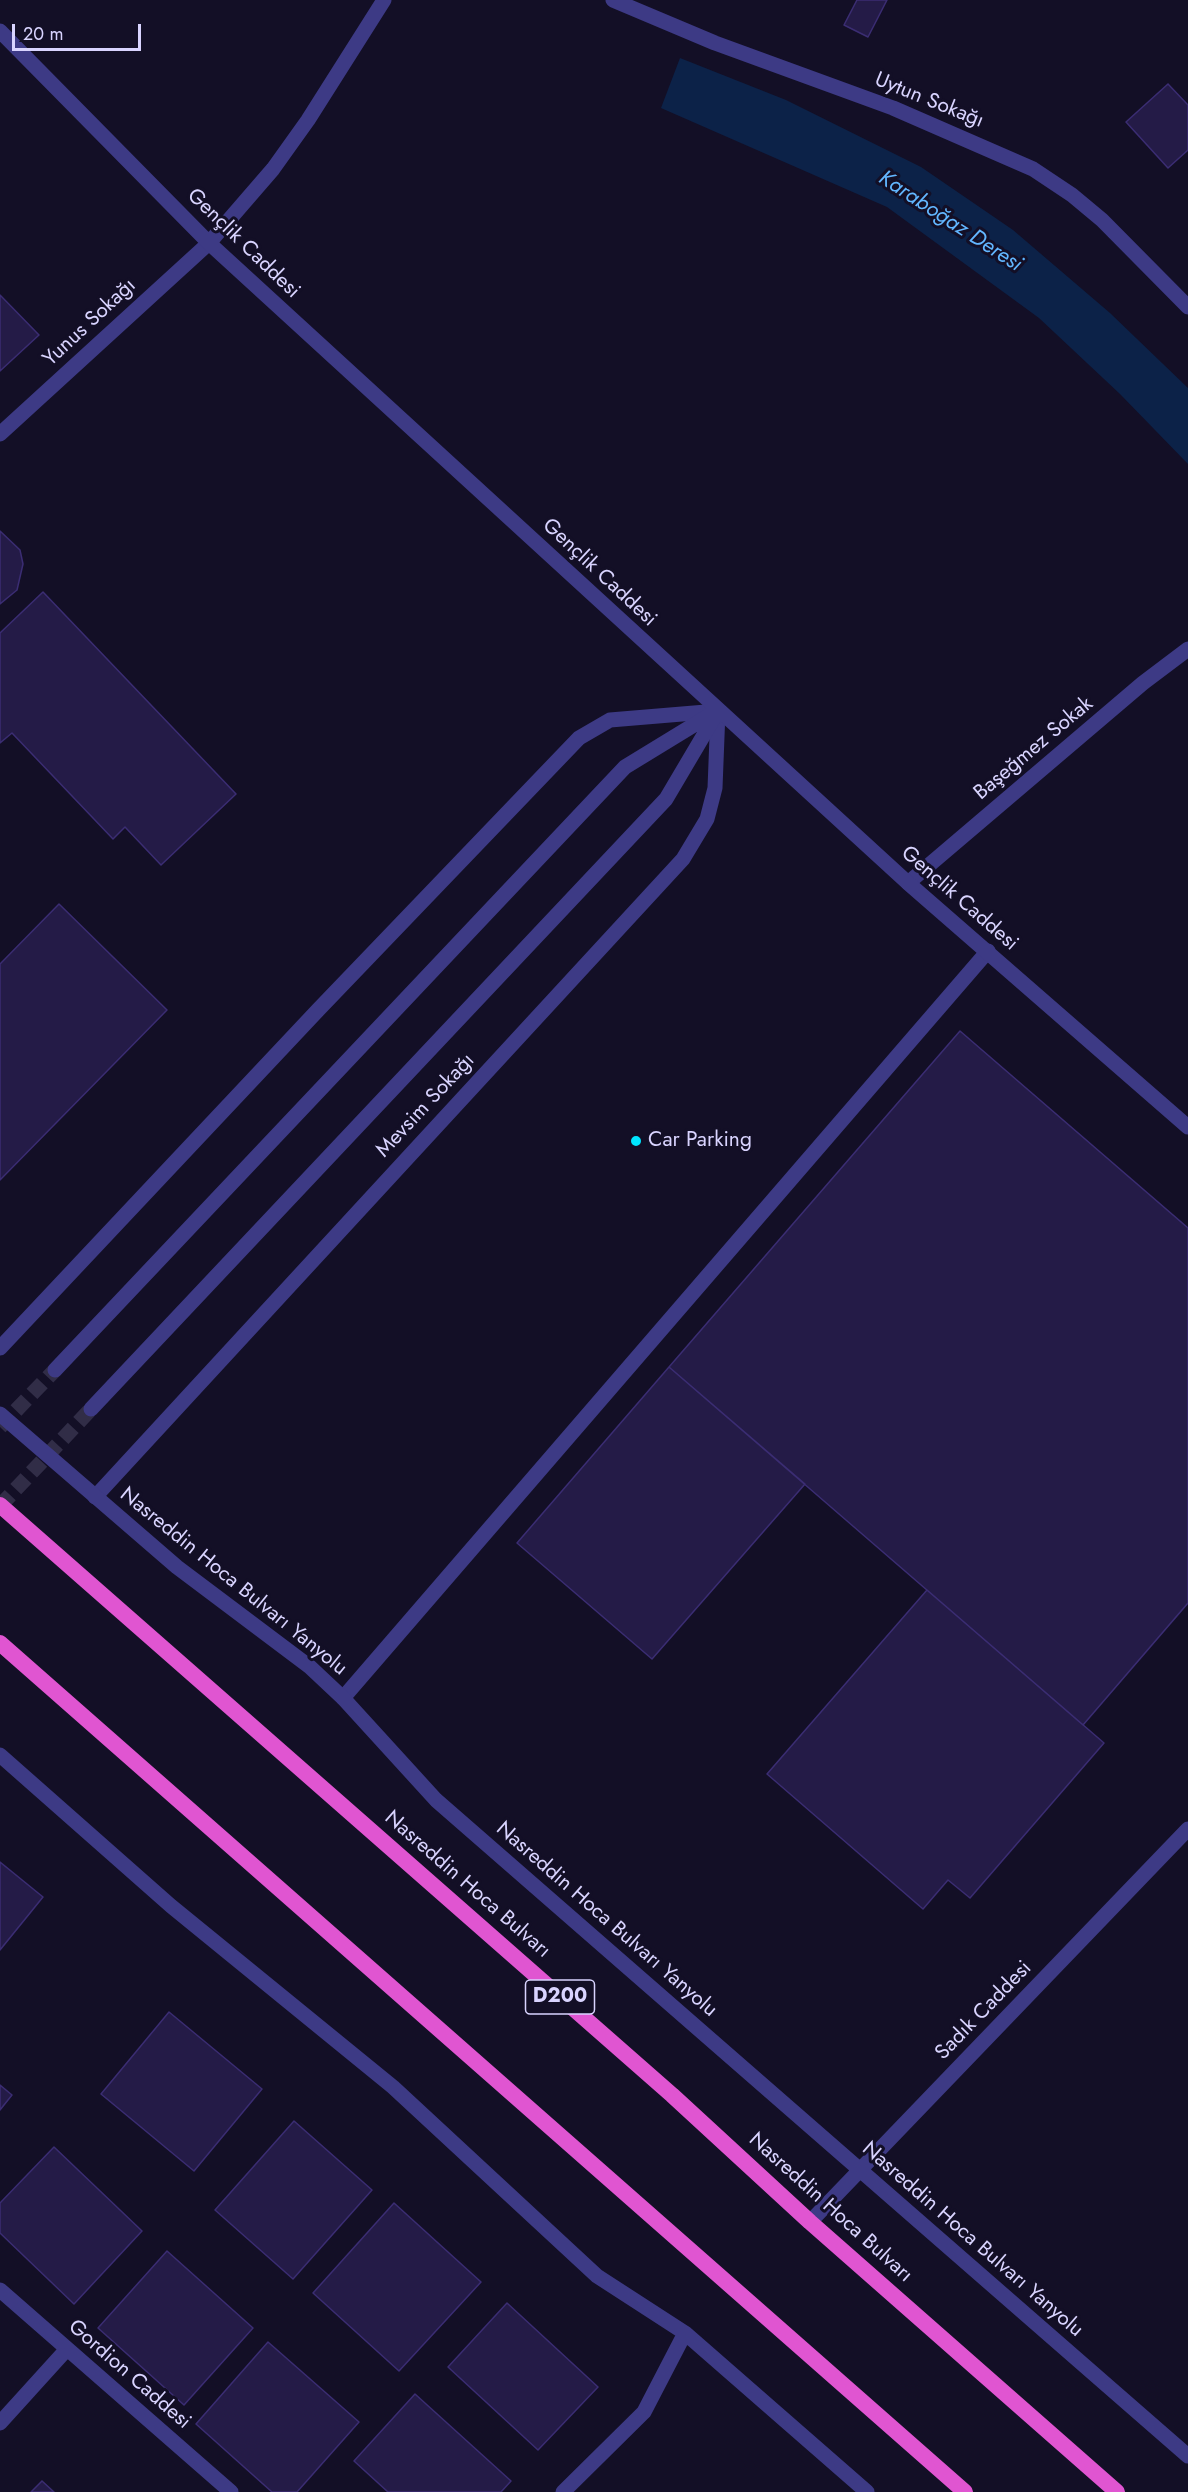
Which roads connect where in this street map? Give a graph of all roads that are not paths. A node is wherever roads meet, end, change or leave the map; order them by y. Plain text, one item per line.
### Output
1 (384, 0) edge
2 (614, 0) edge
3 (0, 31) edge
4 (208, 243) junction
5 (1188, 307) edge
6 (0, 434) edge
7 (1188, 649) edge
8 (718, 711) junction
9 (908, 884) junction
10 (988, 951) junction
11 (1188, 1128) edge
12 (0, 1348) edge
13 (55, 1370) tunnel mouth
14 (91, 1409) tunnel mouth
15 (0, 1414) edge
16 (95, 1497) junction
17 (0, 1505) edge
18 (0, 1644) edge
19 (343, 1698) junction
20 (0, 1755) edge
21 (1188, 1830) edge
22 (860, 2170) junction
23 (810, 2222) junction
24 (0, 2290) edge
25 (685, 2333) junction
26 (67, 2349) junction
27 (0, 2423) edge
28 (1188, 2456) edge
29 (231, 2492) edge
30 (562, 2492) edge
31 (867, 2492) edge
32 (965, 2492) edge
33 (1117, 2492) edge

1 - 4 street, Yunus Sokağı
2 - 5 street, Uytun Sokağı
3 - 4 street, Gençlik Caddesi
4 - 6 street, Yunus Sokağı
4 - 8 street, Gençlik Caddesi
7 - 9 street, Başeğmez Sokak
8 - 9 street, Gençlik Caddesi
8 - 12 street
8 - 13 street
8 - 14 street, Mevsim Sokağı
8 - 16 street, Mevsim Sokağı
9 - 10 street, Gençlik Caddesi
10 - 11 street, Gençlik Caddesi
10 - 19 street
15 - 16 street, Nasreddin Hoca Bulvarı Yanyolu
16 - 19 street, Nasreddin Hoca Bulvarı Yanyolu
17 - 23 highway, Nasreddin Hoca Bulvarı / D200
18 - 32 highway
19 - 22 street, Nasreddin Hoca Bulvarı Yanyolu
20 - 25 street
21 - 22 street, Sadık Caddesi
22 - 23 street, Sadık Caddesi
22 - 28 street, Nasreddin Hoca Bulvarı Yanyolu
23 - 33 highway, Nasreddin Hoca Bulvarı / D200
24 - 26 street, Gordion Caddesi
25 - 30 street
25 - 31 street
26 - 27 street
26 - 29 street, Gordion Caddesi

